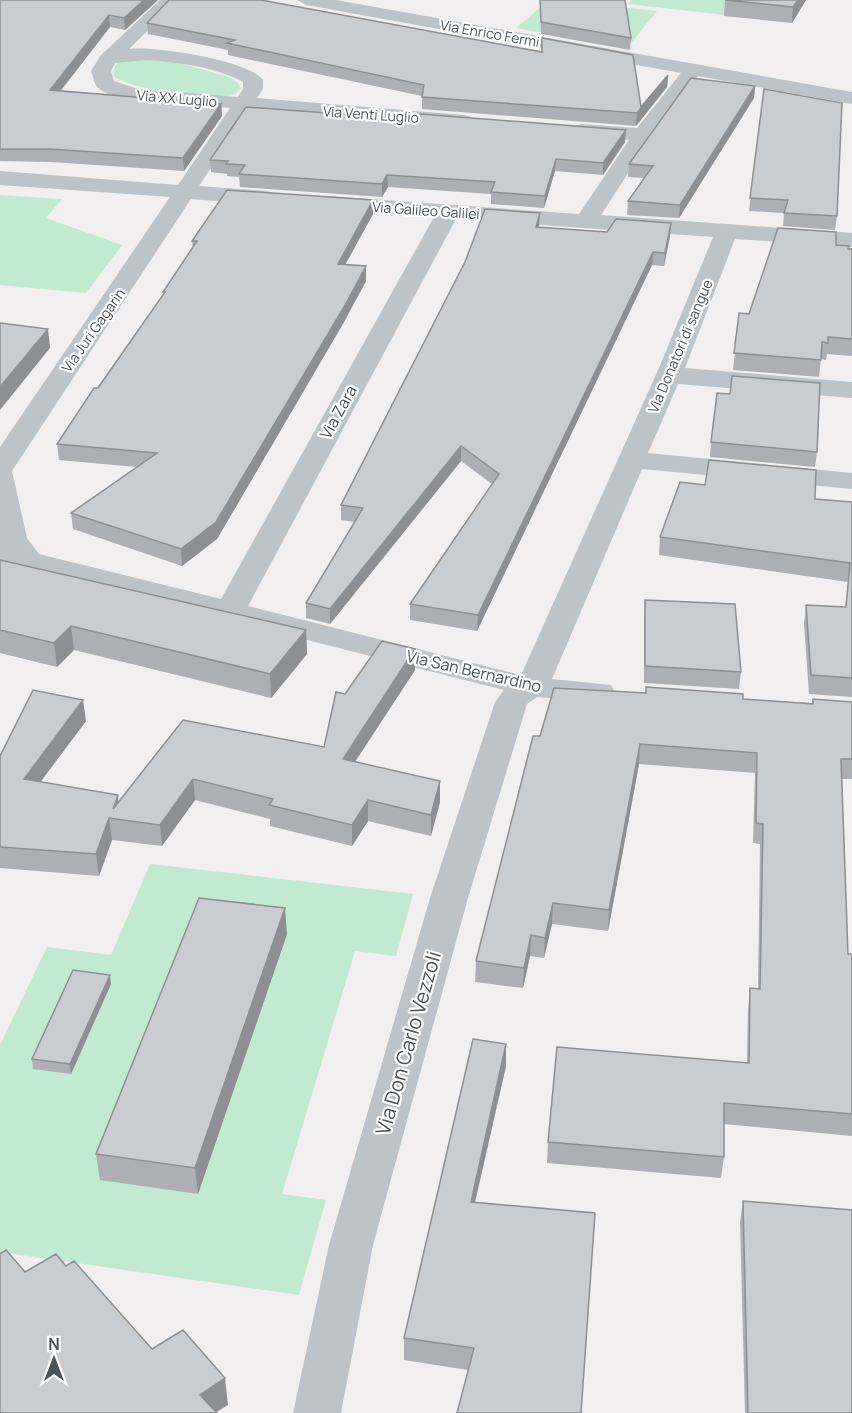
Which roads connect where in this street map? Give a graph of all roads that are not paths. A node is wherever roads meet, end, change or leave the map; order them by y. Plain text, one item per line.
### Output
1 (170, 0) edge
2 (306, 0) edge
3 (132, 35) junction
4 (156, 53) junction
5 (108, 59) junction
6 (693, 70) junction
7 (852, 98) edge
8 (242, 104) junction
9 (489, 123) edge
10 (560, 129) edge
11 (643, 135) junction
12 (0, 178) edge
13 (186, 192) junction
14 (448, 213) junction
15 (585, 222) junction
16 (727, 231) junction
17 (852, 240) edge
18 (669, 375) junction
19 (852, 390) edge
20 (632, 460) junction
21 (0, 468) edge
22 (0, 475) edge
23 (852, 481) edge
24 (14, 556) edge
25 (228, 612) junction
26 (532, 687) junction
27 (632, 694) edge
28 (317, 1413) edge

1 - 3 street
2 - 6 street, Via Enrico Fermi
3 - 4 street, Via XX Luglio
3 - 5 street
4 - 5 street, Via XX Luglio
4 - 8 street, Via XX Luglio
5 - 8 street, Via XX Luglio
6 - 7 street, Via Enrico Fermi
6 - 11 street
8 - 9 street, Via Venti Luglio
8 - 13 street, Via XX Luglio
10 - 11 street
11 - 15 street
12 - 13 street, Via Galileo Galilei
13 - 14 street, Via Galileo Galilei
13 - 21 street, Via Juri Gagarin
14 - 15 street, Via Galileo Galilei
14 - 25 street, Via Zara
15 - 16 street, Via Galileo Galilei
16 - 17 street, Via Galileo Galilei
16 - 18 street, Via Donatori di sangue
18 - 19 street
18 - 20 street, Via Donatori di sangue
20 - 23 street
20 - 26 street, Via Donatori di sangue
22 - 24 street
24 - 25 street, Via San Bernardino
25 - 26 street, Via San Bernardino
26 - 27 street, Via San Bernardino
26 - 28 street, Via Don Carlo Vezzoli

